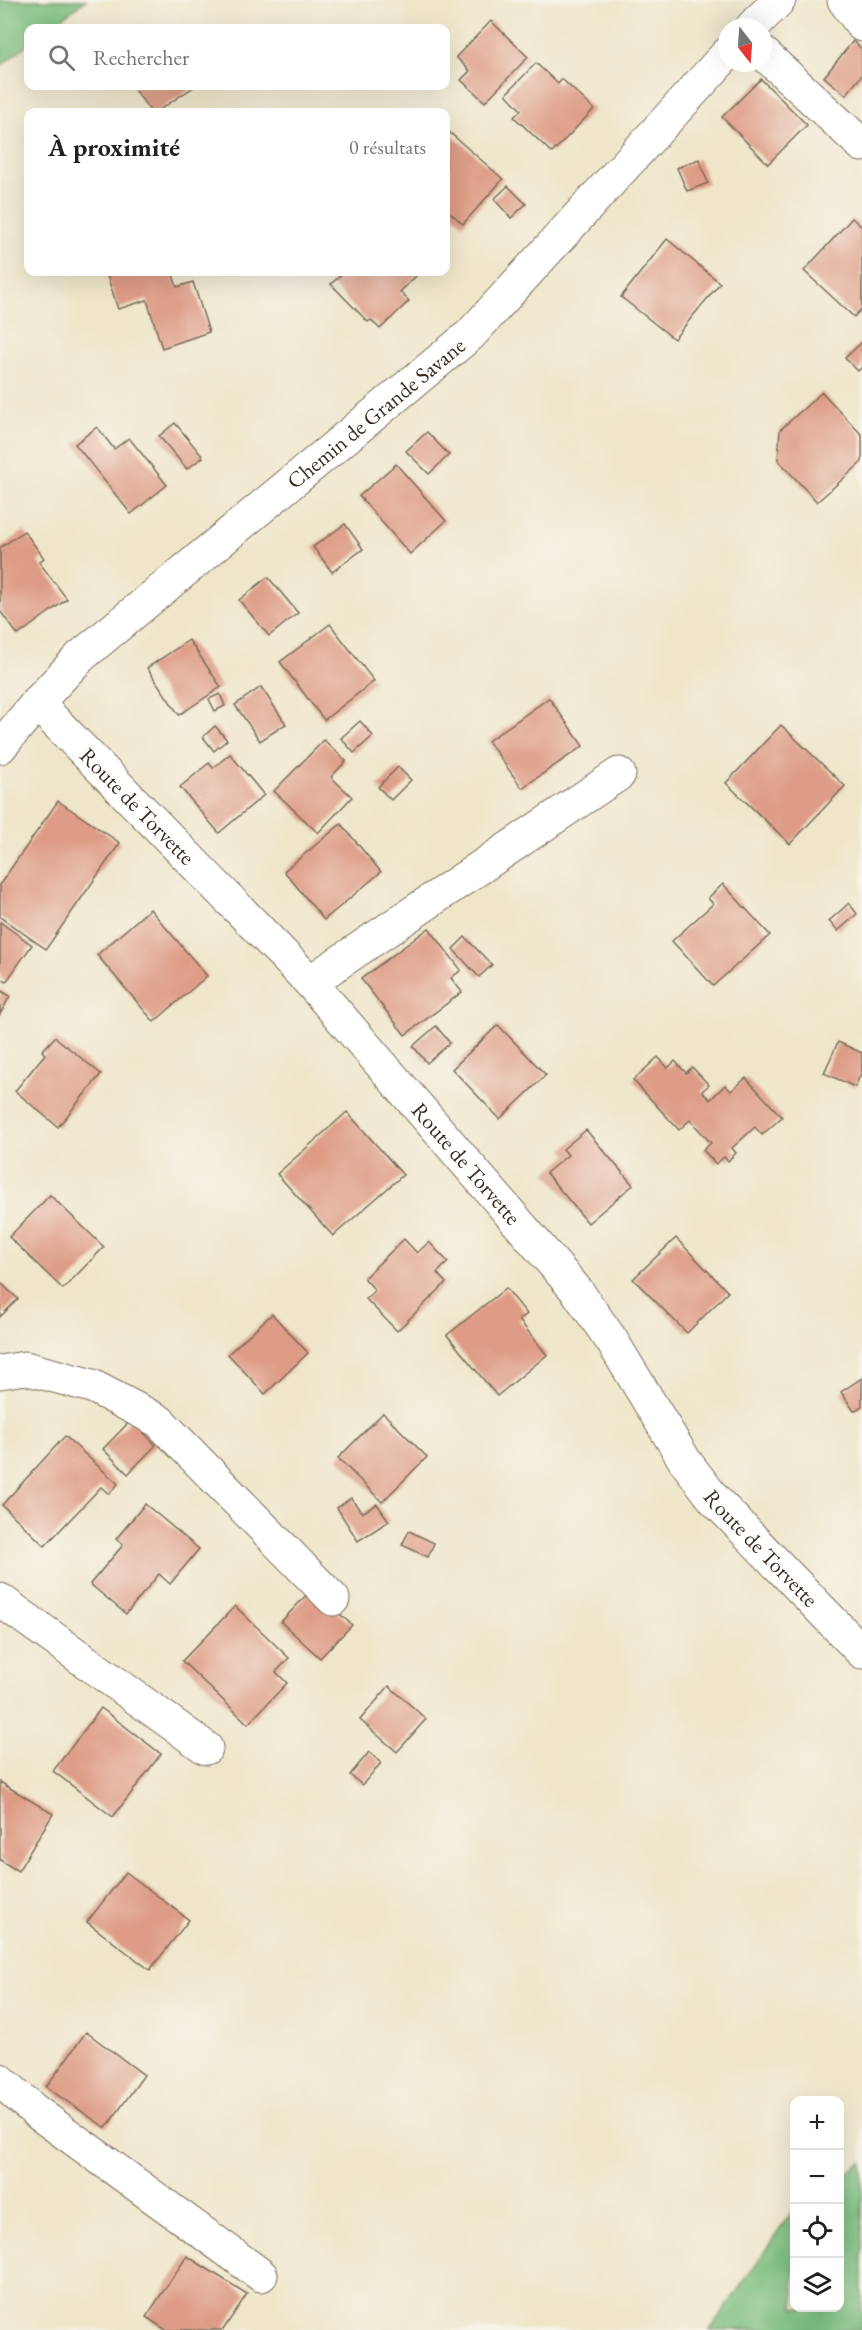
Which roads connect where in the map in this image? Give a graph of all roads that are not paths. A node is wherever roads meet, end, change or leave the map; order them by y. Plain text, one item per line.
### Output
1 (779, 0) edge
2 (844, 0) edge
3 (761, 18) edge
4 (862, 25) edge
5 (772, 61) edge
6 (718, 64) edge
7 (862, 145) edge
8 (37, 703) junction
9 (0, 747) edge
10 (619, 774) dead end
11 (310, 982) junction
12 (0, 1372) edge
13 (333, 1599) dead end
14 (0, 1600) edge
15 (862, 1652) edge
16 (206, 1748) dead end
17 (0, 2080) edge
18 (261, 2275) dead end

1 - 3 street
2 - 4 street
5 - 7 street
6 - 8 street, Chemin de Grande Savane
8 - 9 street, Chemin de Grande Savane
8 - 11 street, Route de Torvette
10 - 11 street
11 - 15 street, Route de Torvette
12 - 13 street
14 - 16 street
17 - 18 street

